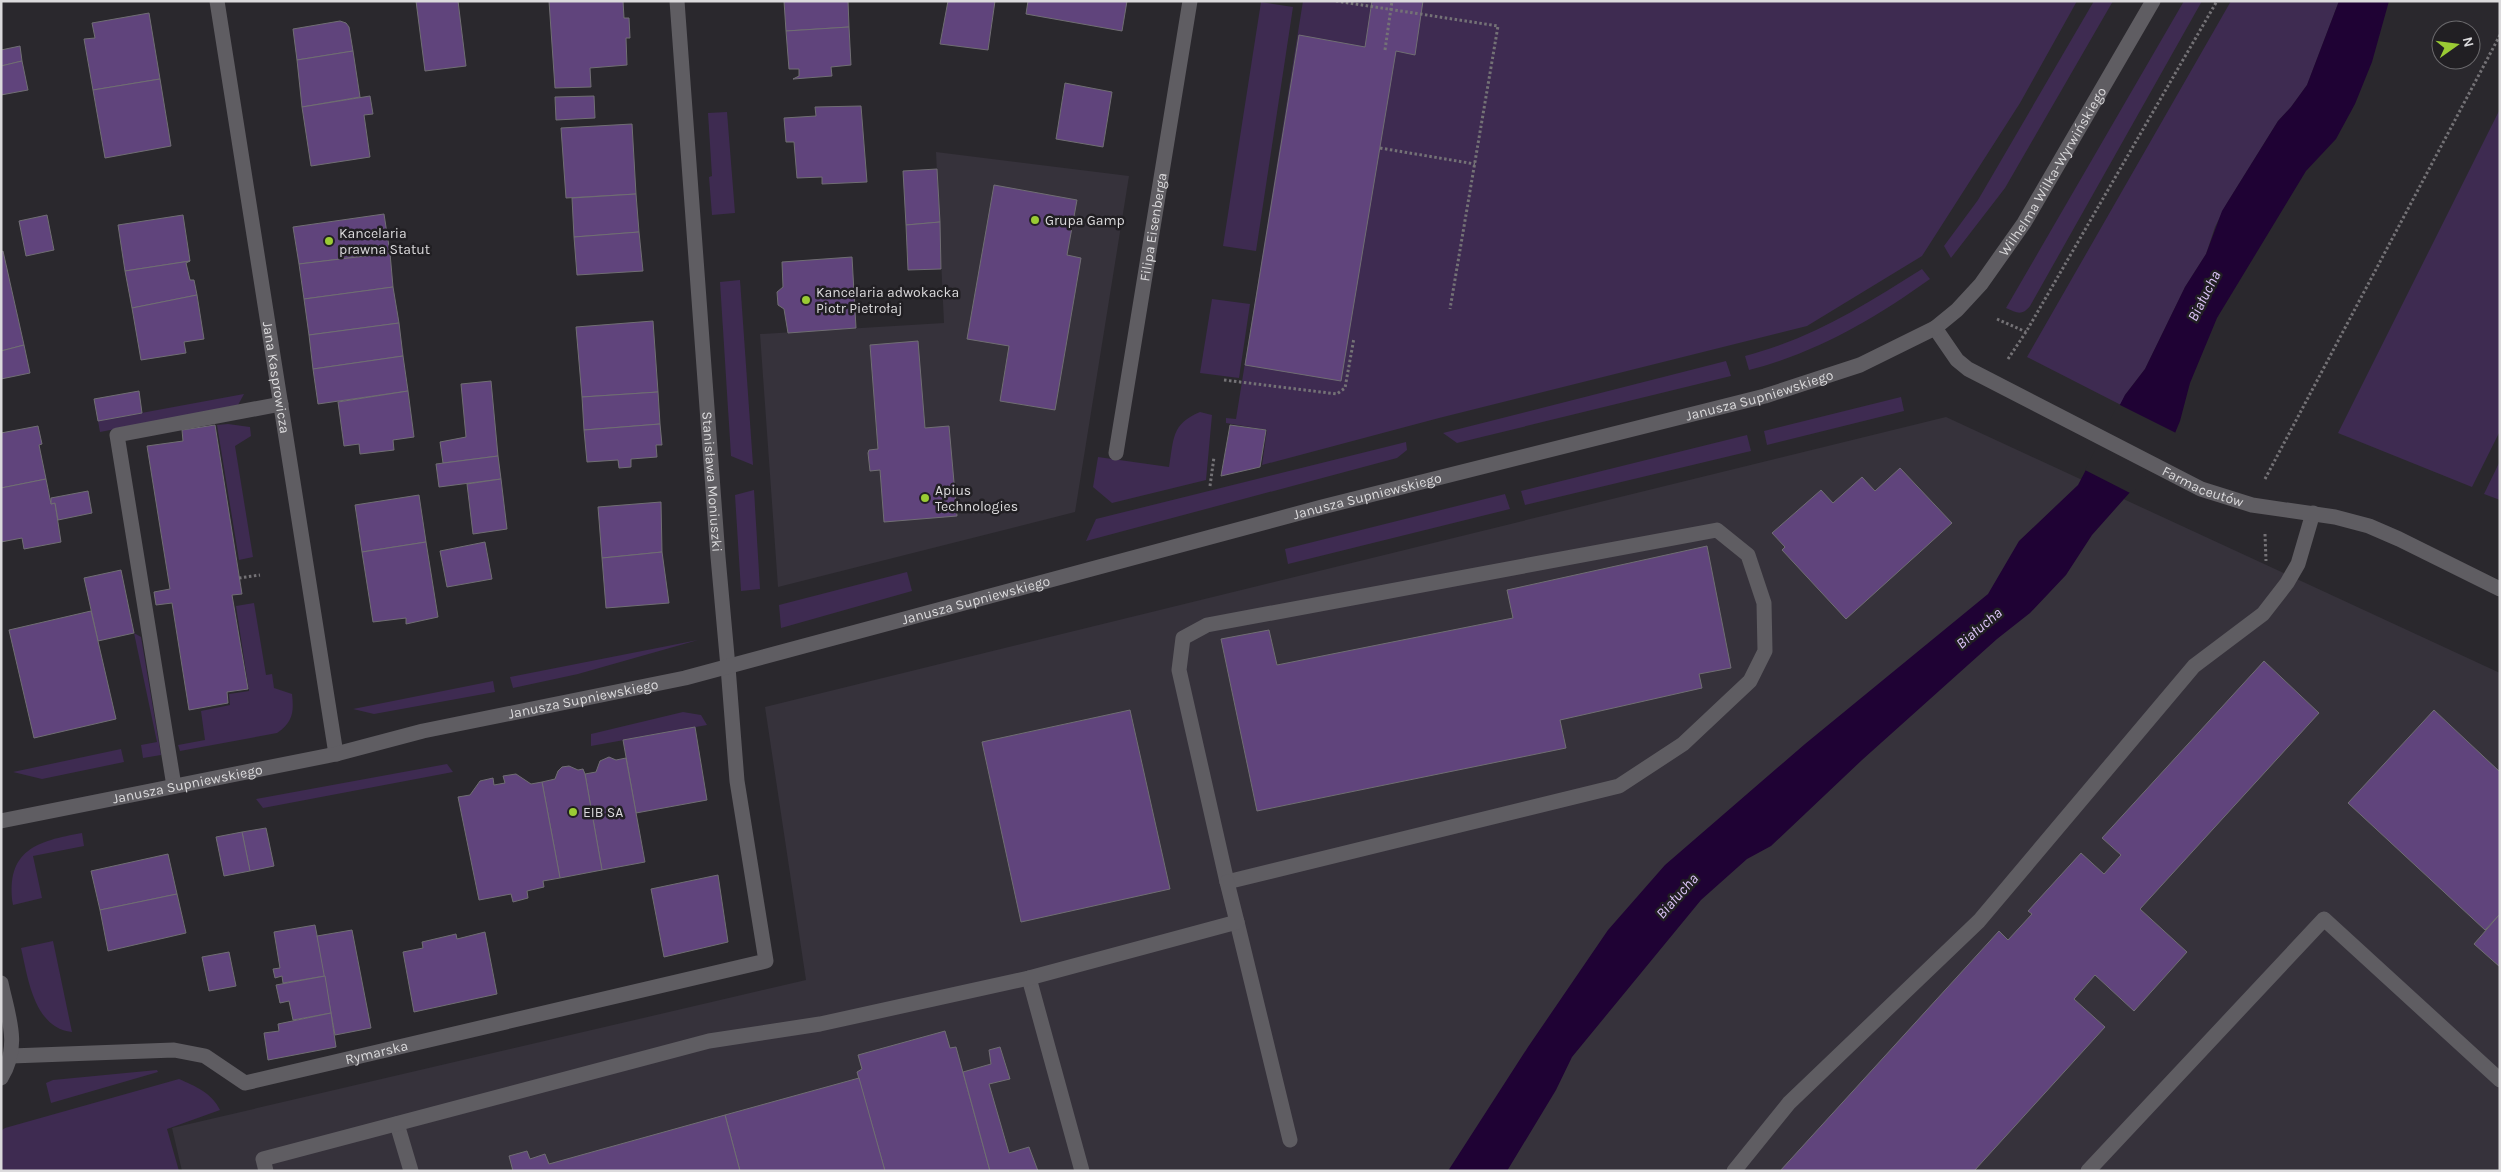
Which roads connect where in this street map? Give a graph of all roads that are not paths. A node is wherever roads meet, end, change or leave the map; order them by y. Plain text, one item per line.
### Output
1 (217, 1) edge
2 (677, 1) edge
3 (1190, 1) edge
4 (2153, 1) edge
5 (1935, 328) junction
6 (281, 404) junction
7 (1116, 454) dead end
8 (2313, 513) junction
9 (2500, 589) edge
10 (728, 667) junction
11 (336, 754) junction
12 (174, 786) junction
13 (1, 821) edge
14 (1228, 882) junction
15 (1237, 922) junction
16 (766, 961) joint
17 (1029, 978) junction
18 (1, 983) edge
19 (11, 1056) junction
20 (1, 1078) edge
21 (2500, 1080) edge
22 (397, 1124) junction
23 (1290, 1140) dead end
24 (266, 1171) edge
25 (411, 1171) edge
26 (1082, 1171) edge
27 (1734, 1171) edge
28 (2088, 1171) edge

1 - 6 street, Jana Kasprowicza
2 - 10 street, Stanisława Moniuszki
3 - 7 street, Filipa Eisenberga
4 - 5 street, Wilhelma Wilka-Wyrwińskiego
5 - 8 street, Farmaceutów
5 - 10 street, Janusza Supniewskiego
6 - 11 street, Jana Kasprowicza
6 - 12 street
8 - 9 street, Farmaceutów
8 - 27 street
10 - 11 street, Janusza Supniewskiego
10 - 16 street, Stanisława Moniuszki
11 - 12 street, Janusza Supniewskiego
12 - 13 street, Janusza Supniewskiego
14 - 14 street
14 - 15 street
15 - 17 street
15 - 23 street
16 - 19 street, Rymarska
17 - 22 street
17 - 26 street
18 - 19 street
19 - 20 street
21 - 28 street
22 - 24 street
22 - 25 street

